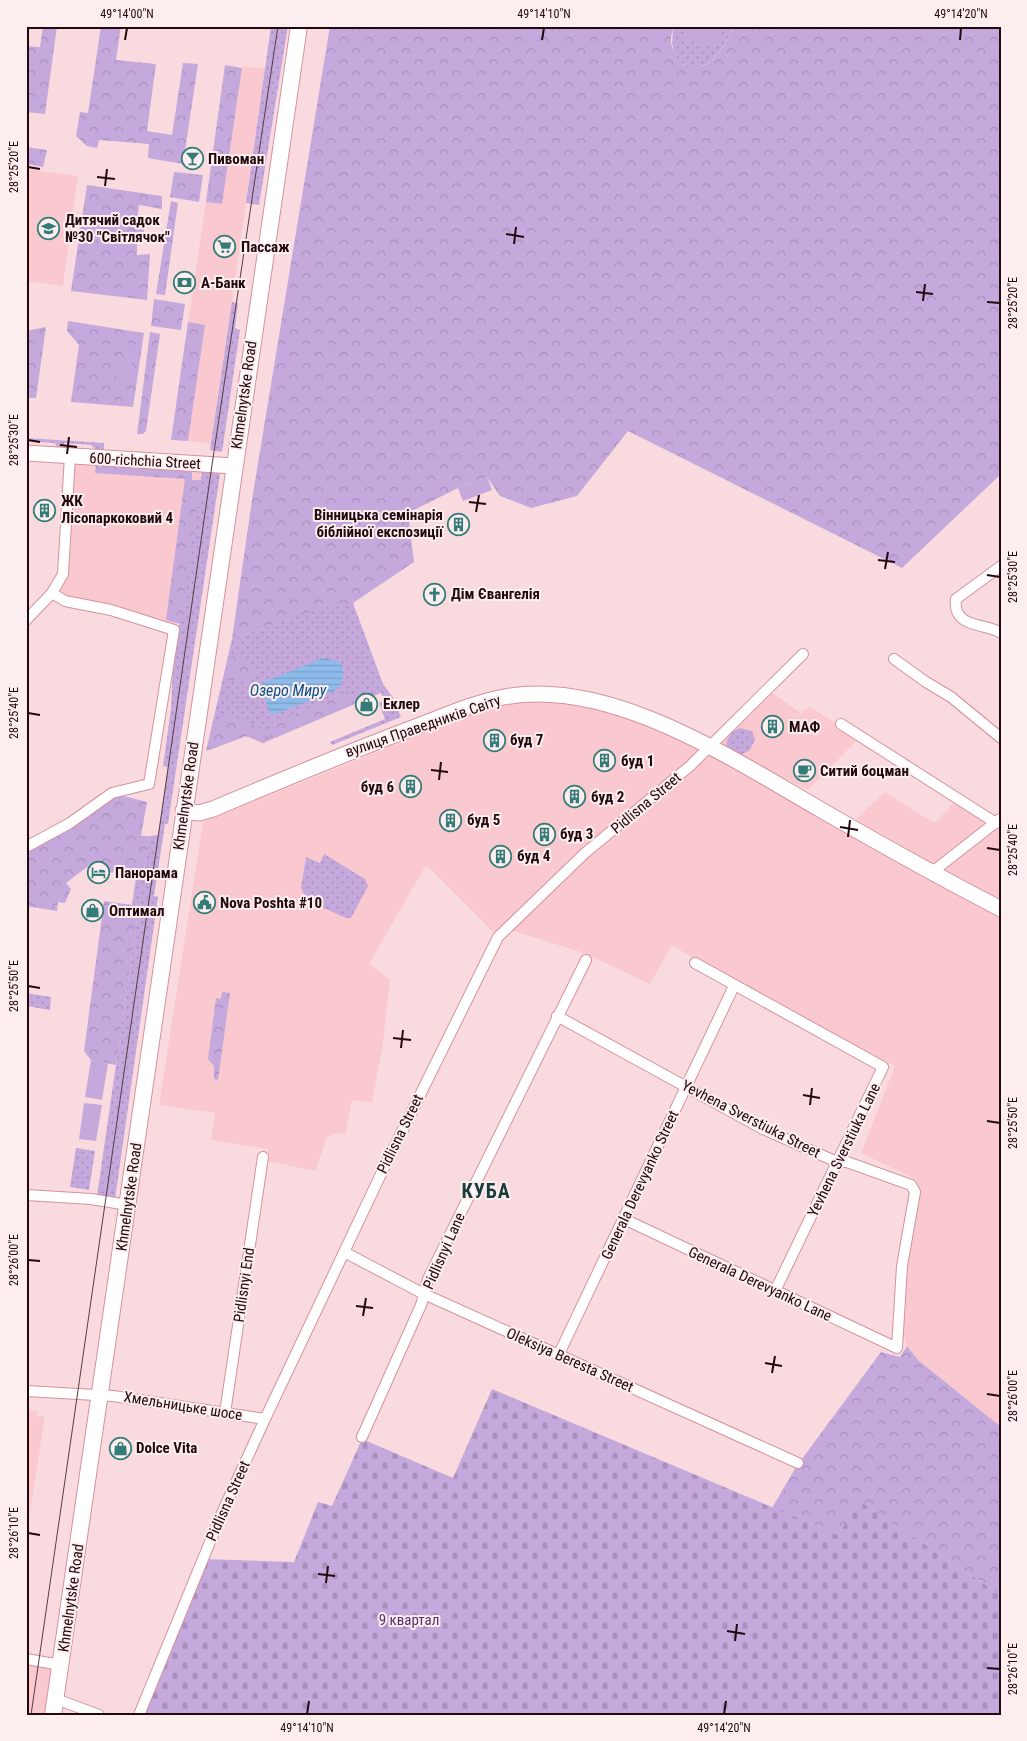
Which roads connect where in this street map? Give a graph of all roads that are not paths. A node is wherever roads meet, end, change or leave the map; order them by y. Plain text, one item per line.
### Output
1 (299, 26) edge
2 (26, 453) edge
3 (70, 456) junction
4 (234, 466) junction
5 (1001, 566) edge
6 (52, 593) junction
7 (26, 620) edge
8 (1001, 633) edge
9 (802, 654) dead end
10 (894, 659) dead end
11 (841, 724) dead end
12 (1001, 738) edge
13 (710, 747) junction
14 (183, 811) junction
15 (998, 821) edge
16 (26, 847) edge
17 (931, 873) junction
18 (1001, 909) edge
19 (586, 960) dead end
20 (695, 962) dead end
21 (734, 986) junction
22 (557, 1016) junction
23 (686, 1086) junction
24 (263, 1157) dead end
25 (837, 1162) junction
26 (26, 1195) edge
27 (128, 1205) junction
28 (624, 1219) junction
29 (344, 1252) junction
30 (775, 1291) junction
31 (424, 1294) junction
32 (897, 1348) joint
33 (558, 1356) junction
34 (26, 1391) edge
35 (100, 1395) junction
36 (226, 1413) junction
37 (265, 1419) junction
38 (362, 1437) dead end
39 (798, 1463) dead end
40 (26, 1659) edge
41 (61, 1665) junction
42 (54, 1707) edge
43 (100, 1715) edge
44 (139, 1715) edge

1 - 4 main road, Khmelnytske Road
2 - 3 main road, 600-richchia Street
3 - 4 main road, 600-richchia Street
3 - 6 street
4 - 14 main road, Khmelnytske Road
5 - 8 street
6 - 7 street
6 - 16 street
9 - 13 street, Pidlisna Street
10 - 12 street
11 - 15 street
13 - 14 main road, вулиця Праведників Світу
13 - 17 main road, вулиця Праведників Світу
13 - 29 street, Pidlisna Street
14 - 27 main road, Khmelnytske Road
15 - 17 street
17 - 18 main road, вулиця Праведників Світу
19 - 22 street, Pidlisnyi Lane
20 - 21 street, Yevhena Sverstiuka Lane
21 - 23 street, Generala Derevyanko Street
21 - 25 street, Yevhena Sverstiuka Lane
22 - 23 street, Yevhena Sverstiuka Street
22 - 31 street, Pidlisnyi Lane
23 - 25 street, Yevhena Sverstiuka Street
23 - 28 street, Generala Derevyanko Street
24 - 36 street, Pidlisnyi End
25 - 30 street, Yevhena Sverstiuka Lane
25 - 32 street, Yevhena Sverstiuka Street
26 - 27 street
27 - 35 main road, Khmelnytske Road
28 - 30 street, Generala Derevyanko Lane
28 - 33 street, Generala Derevyanko Street
29 - 31 street, Oleksiya Beresta Street
29 - 37 street, Pidlisna Street
30 - 32 street, Generala Derevyanko Lane
31 - 33 street, Oleksiya Beresta Street
31 - 38 street, Pidlisnyi Lane
33 - 39 street, Oleksiya Beresta Street
34 - 35 street, Хмельницьке шосе
35 - 36 street, Хмельницьке шосе
35 - 41 main road, Khmelnytske Road
36 - 37 street, Хмельницьке шосе
37 - 44 street, Pidlisna Street
40 - 41 street
41 - 42 main road, Khmelnytske Road
42 - 43 street

